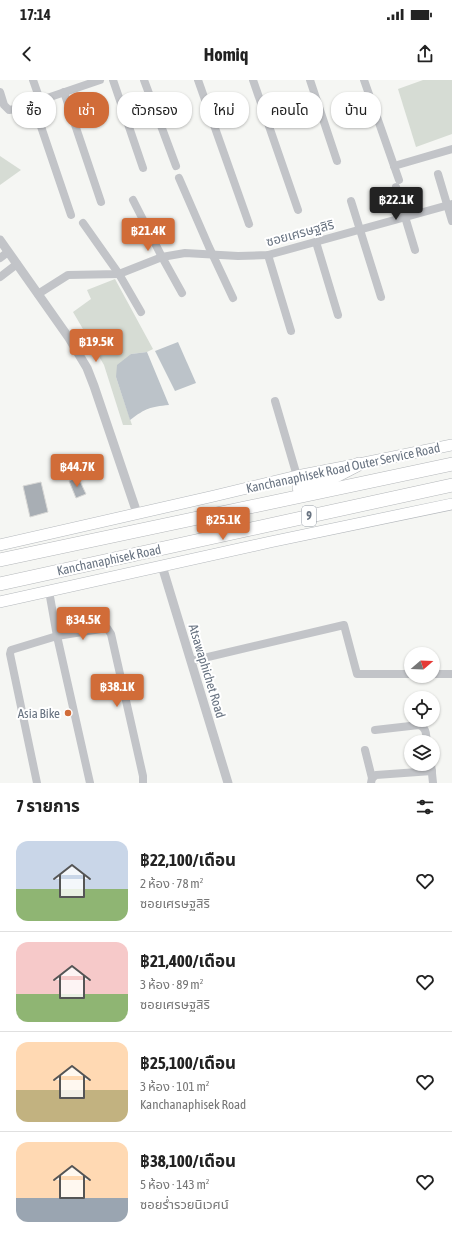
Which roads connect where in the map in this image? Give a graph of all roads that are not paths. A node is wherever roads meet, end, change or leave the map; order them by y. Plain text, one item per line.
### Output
1 (33, 80) edge
2 (100, 80) edge
3 (113, 80) edge
4 (144, 80) edge
5 (198, 80) edge
6 (253, 80) edge
7 (310, 80) edge
8 (364, 80) edge
9 (88, 82) edge
10 (0, 92) edge
11 (35, 92) edge
12 (64, 92) joint
13 (56, 95) edge
14 (12, 109) edge
15 (45, 128) edge
16 (76, 128) edge
17 (452, 149) edge
18 (337, 161) dead end
19 (176, 166) dead end
20 (394, 166) junction
21 (143, 168) dead end
22 (438, 174) dead end
23 (179, 178) dead end
24 (133, 200) dead end
25 (351, 201) dead end
26 (101, 202) dead end
27 (450, 204) edge
28 (298, 210) dead end
29 (71, 215) dead end
30 (405, 216) junction
31 (452, 221) edge
32 (83, 223) dead end
33 (249, 224) dead end
34 (360, 229) junction
35 (0, 240) edge
36 (316, 242) junction
37 (416, 250) dead end
38 (8, 252) junction
39 (213, 254) junction
40 (268, 255) junction
41 (162, 257) junction
42 (0, 258) edge
43 (17, 264) junction
44 (119, 274) junction
45 (0, 277) edge
46 (182, 293) dead end
47 (38, 294) junction
48 (234, 298) dead end
49 (381, 298) dead end
50 (141, 312) dead end
51 (338, 315) dead end
52 (291, 330) dead end
53 (275, 401) dead end
54 (452, 444) edge
55 (359, 464) junction
56 (452, 464) edge
57 (297, 476) junction
58 (452, 485) edge
59 (452, 495) edge
60 (405, 496) junction
61 (270, 502) junction
62 (452, 504) edge
63 (137, 513) junction
64 (0, 545) edge
65 (0, 560) edge
66 (162, 566) junction
67 (53, 572) junction
68 (0, 584) edge
69 (48, 591) junction
70 (0, 592) edge
71 (0, 602) edge
72 (57, 636) junction
73 (191, 661) junction
74 (404, 674) edge
75 (440, 674) edge
76 (452, 674) edge
77 (375, 730) dead end
78 (426, 735) edge
79 (365, 750) dead end
80 (404, 771) edge
81 (432, 771) edge
82 (372, 781) edge
83 (37, 783) edge
84 (90, 783) edge
85 (143, 783) edge
86 (228, 783) edge
87 (433, 783) edge

1 - 11 street
2 - 9 street
3 - 21 street
4 - 19 street
5 - 33 street
6 - 28 street
7 - 18 street
8 - 20 street
9 - 12 street
10 - 14 street
12 - 13 street
15 - 29 street
16 - 26 street
17 - 20 street
20 - 30 street
22 - 27 street
23 - 39 street
24 - 41 street
25 - 34 street
27 - 30 street, ซอยเศรษฐสิริ
27 - 31 street
30 - 34 street, ซอยเศรษฐสิริ
30 - 37 street
32 - 44 street
34 - 36 street, ซอยเศรษฐสิริ
34 - 49 street
35 - 38 street
36 - 40 street, ซอยเศรษฐสิริ
36 - 51 street
38 - 42 street
38 - 43 street
39 - 40 street, ซอยเศรษฐสิริ
39 - 41 street, ซอยเศรษฐสิริ
39 - 48 street
40 - 52 street
41 - 44 street, ซอยเศรษฐสิริ
41 - 46 street
43 - 45 street
43 - 47 street
44 - 47 street, ซอยเศรษฐสิริ
44 - 50 street
47 - 63 street
53 - 57 street
54 - 55 main road, Kanchanaphisek Road Outer Service Road
55 - 57 main road, Kanchanaphisek Road Outer Service Road
55 - 61 highway
56 - 61 highway, Kanchanaphisek Road / 9
57 - 63 main road, Kanchanaphisek Road Outer Service Road
58 - 60 highway, Kanchanaphisek Road / 9
59 - 60 highway
60 - 67 highway, Kanchanaphisek Road / 9
61 - 65 highway, Kanchanaphisek Road / 9
62 - 66 main road
63 - 64 main road, Kanchanaphisek Road Outer Service Road
66 - 69 main road
66 - 73 street, Atsawaphichet Road
67 - 68 highway, Kanchanaphisek Road / 9
67 - 70 highway
69 - 71 main road
69 - 72 street
72 - 83 street
72 - 84 street
72 - 85 street
73 - 74 street
73 - 86 street, Atsawaphichet Road
75 - 76 street
77 - 78 street
79 - 82 street
80 - 82 street
81 - 87 street

